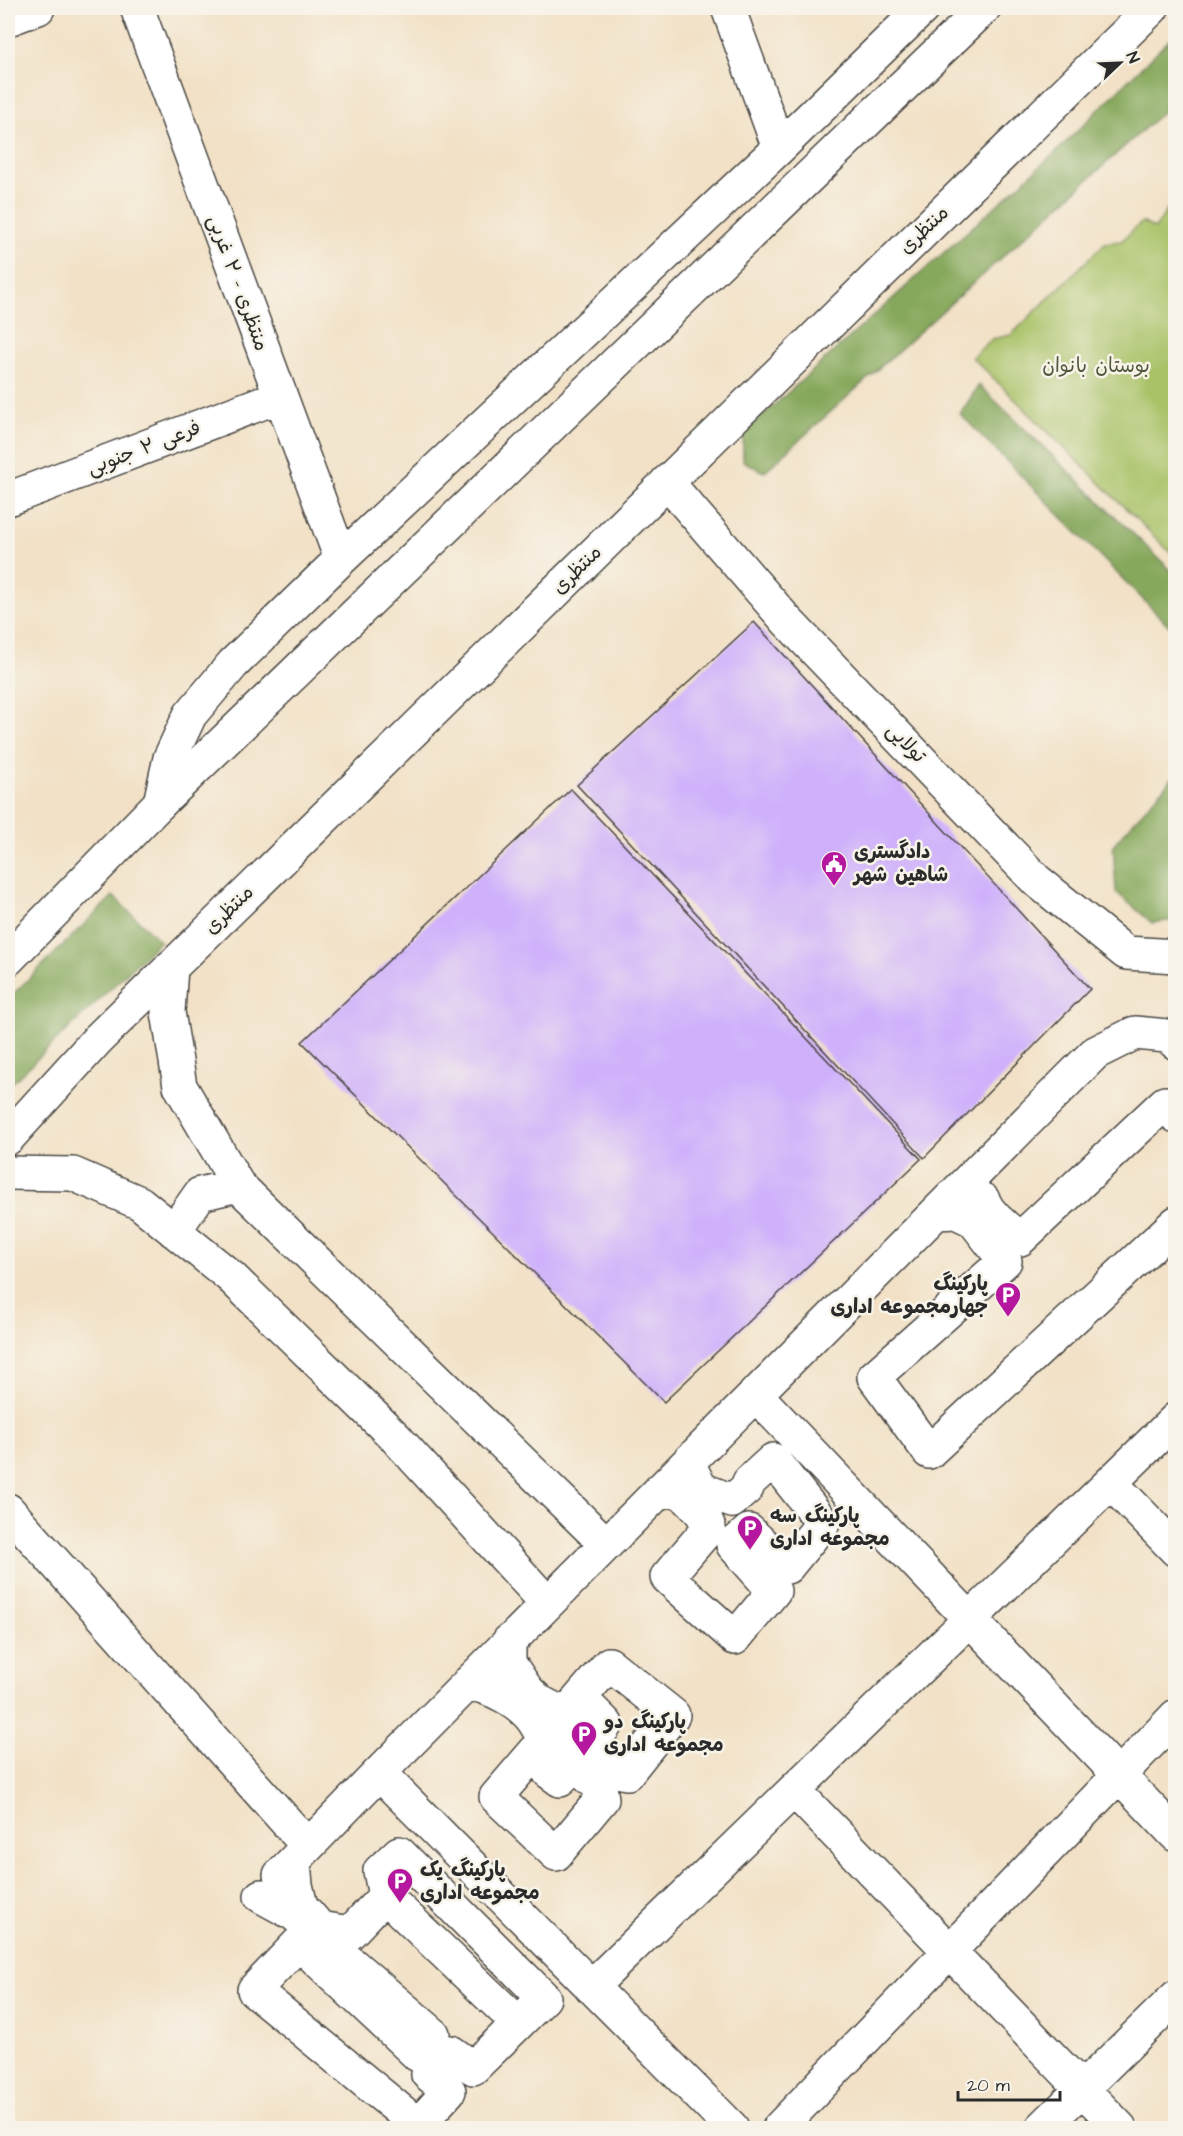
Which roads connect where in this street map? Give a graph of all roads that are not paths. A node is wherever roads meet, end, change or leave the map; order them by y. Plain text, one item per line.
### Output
1 (38, 8) edge
2 (137, 8) edge
3 (729, 8) edge
4 (923, 8) edge
5 (984, 8) edge
6 (1152, 8) edge
7 (8, 19) edge
8 (779, 148) junction
9 (280, 396) junction
10 (667, 482) junction
11 (8, 499) edge
12 (340, 559) junction
13 (160, 803) junction
14 (1176, 956) edge
15 (8, 959) edge
16 (171, 967) junction
17 (1176, 1043) edge
18 (1176, 1116) edge
19 (8, 1138) edge
20 (985, 1163) junction
21 (8, 1173) edge
22 (238, 1185) junction
23 (936, 1213) junction
24 (1176, 1223) edge
25 (174, 1231) junction
26 (755, 1394) junction
27 (1176, 1419) edge
28 (691, 1459) junction
29 (1111, 1483) junction
30 (660, 1490) junction
31 (8, 1510) edge
32 (606, 1544) junction
33 (1176, 1550) edge
34 (548, 1603) junction
35 (970, 1619) junction
36 (509, 1641) junction
37 (468, 1683) junction
38 (1176, 1716) edge
39 (379, 1773) junction
40 (1119, 1775) junction
41 (794, 1790) junction
42 (1176, 1835) edge
43 (301, 1853) junction
44 (385, 1896) junction
45 (949, 1951) junction
46 (591, 1987) junction
47 (1176, 1997) edge
48 (518, 2023) junction
49 (1082, 2089) junction
50 (732, 2128) edge
51 (779, 2128) edge
52 (1042, 2128) edge
53 (1120, 2128) edge

1 - 7 street
2 - 9 street, منتظری - ۲ غربی
3 - 8 street
4 - 8 street
5 - 13 street
6 - 10 street, منتظری
8 - 12 street
9 - 11 street, فرعی ۲ جنوبی
9 - 12 street, منتظری - ۲ غربی
10 - 14 street, تولایی
10 - 16 street, منتظری
12 - 13 street
13 - 15 street
16 - 19 street, منتظری
16 - 22 street
17 - 20 street
18 - 20 street
20 - 23 street
21 - 25 street
22 - 25 street
22 - 32 street
23 - 24 street
23 - 26 street
25 - 34 street
26 - 28 street
26 - 35 street
27 - 29 street
28 - 30 street
28 - 30 street
29 - 33 street
29 - 35 street
30 - 32 street
31 - 43 street
32 - 34 street
34 - 36 street
35 - 40 street
35 - 41 street
36 - 37 street
36 - 37 street
37 - 39 street
38 - 40 street
39 - 43 street
39 - 46 street
40 - 42 street
40 - 45 street
41 - 45 street
41 - 46 street
43 - 44 street
43 - 48 street
44 - 48 street
44 - 48 street
45 - 49 street
45 - 51 street
46 - 50 street
47 - 49 street
49 - 52 street
49 - 53 street

